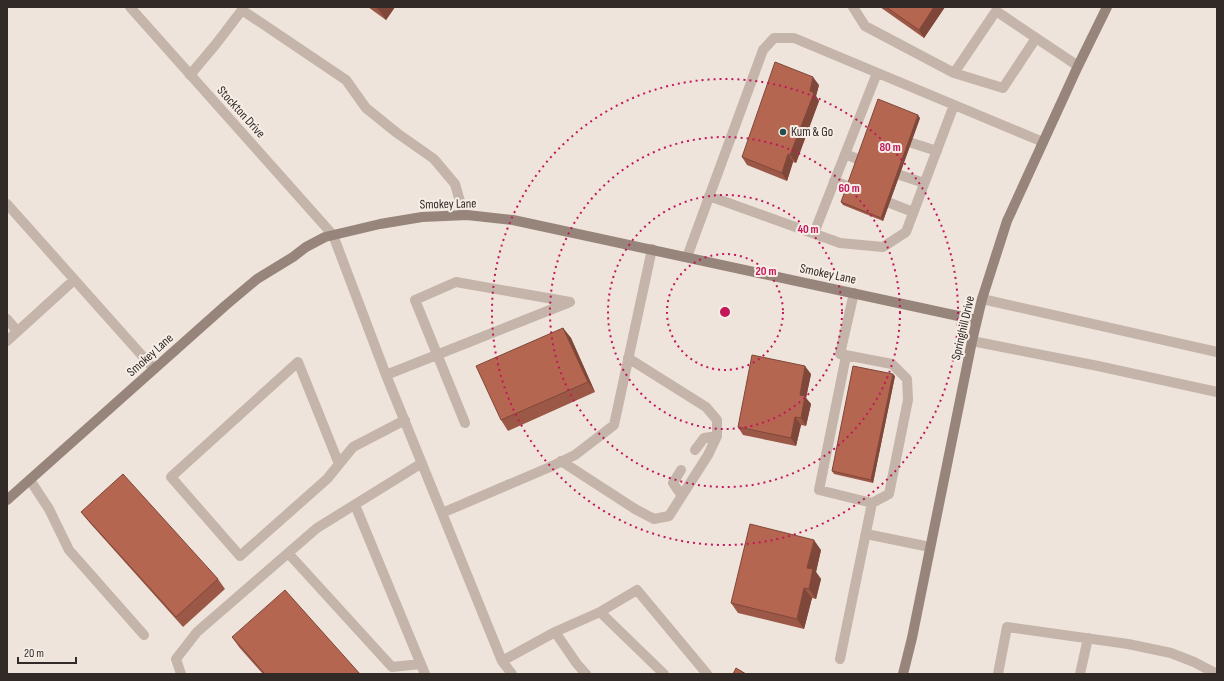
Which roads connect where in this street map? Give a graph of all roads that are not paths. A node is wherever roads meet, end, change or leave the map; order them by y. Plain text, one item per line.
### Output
1 (130, 7) edge
2 (852, 7) edge
3 (1107, 7) edge
4 (1036, 38) junction
5 (1078, 66) junction
6 (878, 73) junction
7 (954, 73) junction
8 (190, 75) junction
9 (954, 105) junction
10 (1043, 142) junction
11 (912, 143) dead end
12 (936, 151) junction
13 (845, 154) junction
14 (860, 160) edge
15 (900, 175) edge
16 (834, 181) junction
17 (924, 183) junction
18 (850, 187) edge
19 (709, 196) junction
20 (890, 203) edge
21 (7, 204) edge
22 (913, 212) junction
23 (464, 215) junction
24 (814, 233) junction
25 (333, 235) junction
26 (652, 249) junction
27 (687, 257) junction
28 (74, 280) junction
29 (854, 293) junction
30 (982, 299) junction
31 (7, 319) edge
32 (977, 320) junction
33 (18, 331) junction
34 (7, 341) edge
35 (972, 341) junction
36 (1217, 352) edge
37 (437, 355) junction
38 (846, 356) junction
39 (628, 358) junction
40 (154, 369) junction
41 (386, 375) junction
42 (1217, 392) edge
43 (405, 420) junction
44 (465, 423) dead end
45 (717, 436) junction
46 (695, 450) dead end
47 (422, 462) junction
48 (561, 462) junction
49 (339, 464) junction
50 (681, 470) dead end
51 (30, 480) junction
52 (682, 496) junction
53 (7, 500) edge
54 (872, 503) junction
55 (355, 504) junction
56 (442, 513) junction
57 (866, 534) junction
58 (930, 547) junction
59 (288, 553) junction
60 (600, 612) junction
61 (555, 632) junction
62 (144, 635) dead end
63 (1088, 638) junction
64 (840, 659) dead end
65 (502, 661) junction
66 (420, 664) junction
67 (393, 671) edge
68 (181, 674) edge
69 (425, 674) edge
70 (512, 674) edge
71 (586, 674) edge
72 (664, 674) edge
73 (706, 674) edge
74 (903, 674) edge
75 (998, 674) edge
76 (1080, 674) edge
77 (1217, 674) edge

1 - 8 street, Stockton Drive
2 - 7 street
3 - 5 street, Springhill Drive
4 - 5 street
4 - 7 street
4 - 7 street
5 - 10 street, Springhill Drive
6 - 9 street
6 - 13 street
6 - 19 street
8 - 23 street
8 - 25 street, Stockton Drive
9 - 10 street
9 - 12 street
10 - 30 street, Springhill Drive
11 - 12 street
12 - 17 street
13 - 14 street
13 - 16 street
15 - 17 street
16 - 18 street
16 - 24 street
17 - 22 street
19 - 24 street
19 - 27 street
20 - 22 street
21 - 28 street
22 - 24 street
23 - 25 street, Smokey Lane
23 - 26 street, Smokey Lane
25 - 40 street, Smokey Lane
25 - 41 street
26 - 27 street, Smokey Lane
26 - 39 street
27 - 29 street, Smokey Lane
28 - 33 street
28 - 40 street
29 - 32 street, Smokey Lane
29 - 38 street
30 - 32 street, Springhill Drive
30 - 36 street
31 - 33 street
32 - 35 street, Springhill Drive
33 - 34 street
35 - 42 street
35 - 58 street, Springhill Drive
37 - 37 street
37 - 41 street
37 - 44 street
38 - 54 street
38 - 54 street
39 - 45 street
39 - 48 street
40 - 51 street, Smokey Lane
41 - 43 street
43 - 47 street
43 - 49 street
45 - 46 street
45 - 52 street
47 - 55 street
47 - 56 street
48 - 52 street
48 - 56 street
49 - 49 street
50 - 52 street
51 - 53 street, Smokey Lane
51 - 62 street
54 - 57 street
55 - 59 street
55 - 66 street
56 - 65 street
57 - 58 street
57 - 64 street
58 - 74 street, Springhill Drive
59 - 67 street
59 - 68 street
60 - 61 street
60 - 72 street
60 - 73 street
61 - 65 street
61 - 71 street
63 - 75 street
63 - 76 street
63 - 77 street
65 - 70 street
66 - 67 street
66 - 69 street

